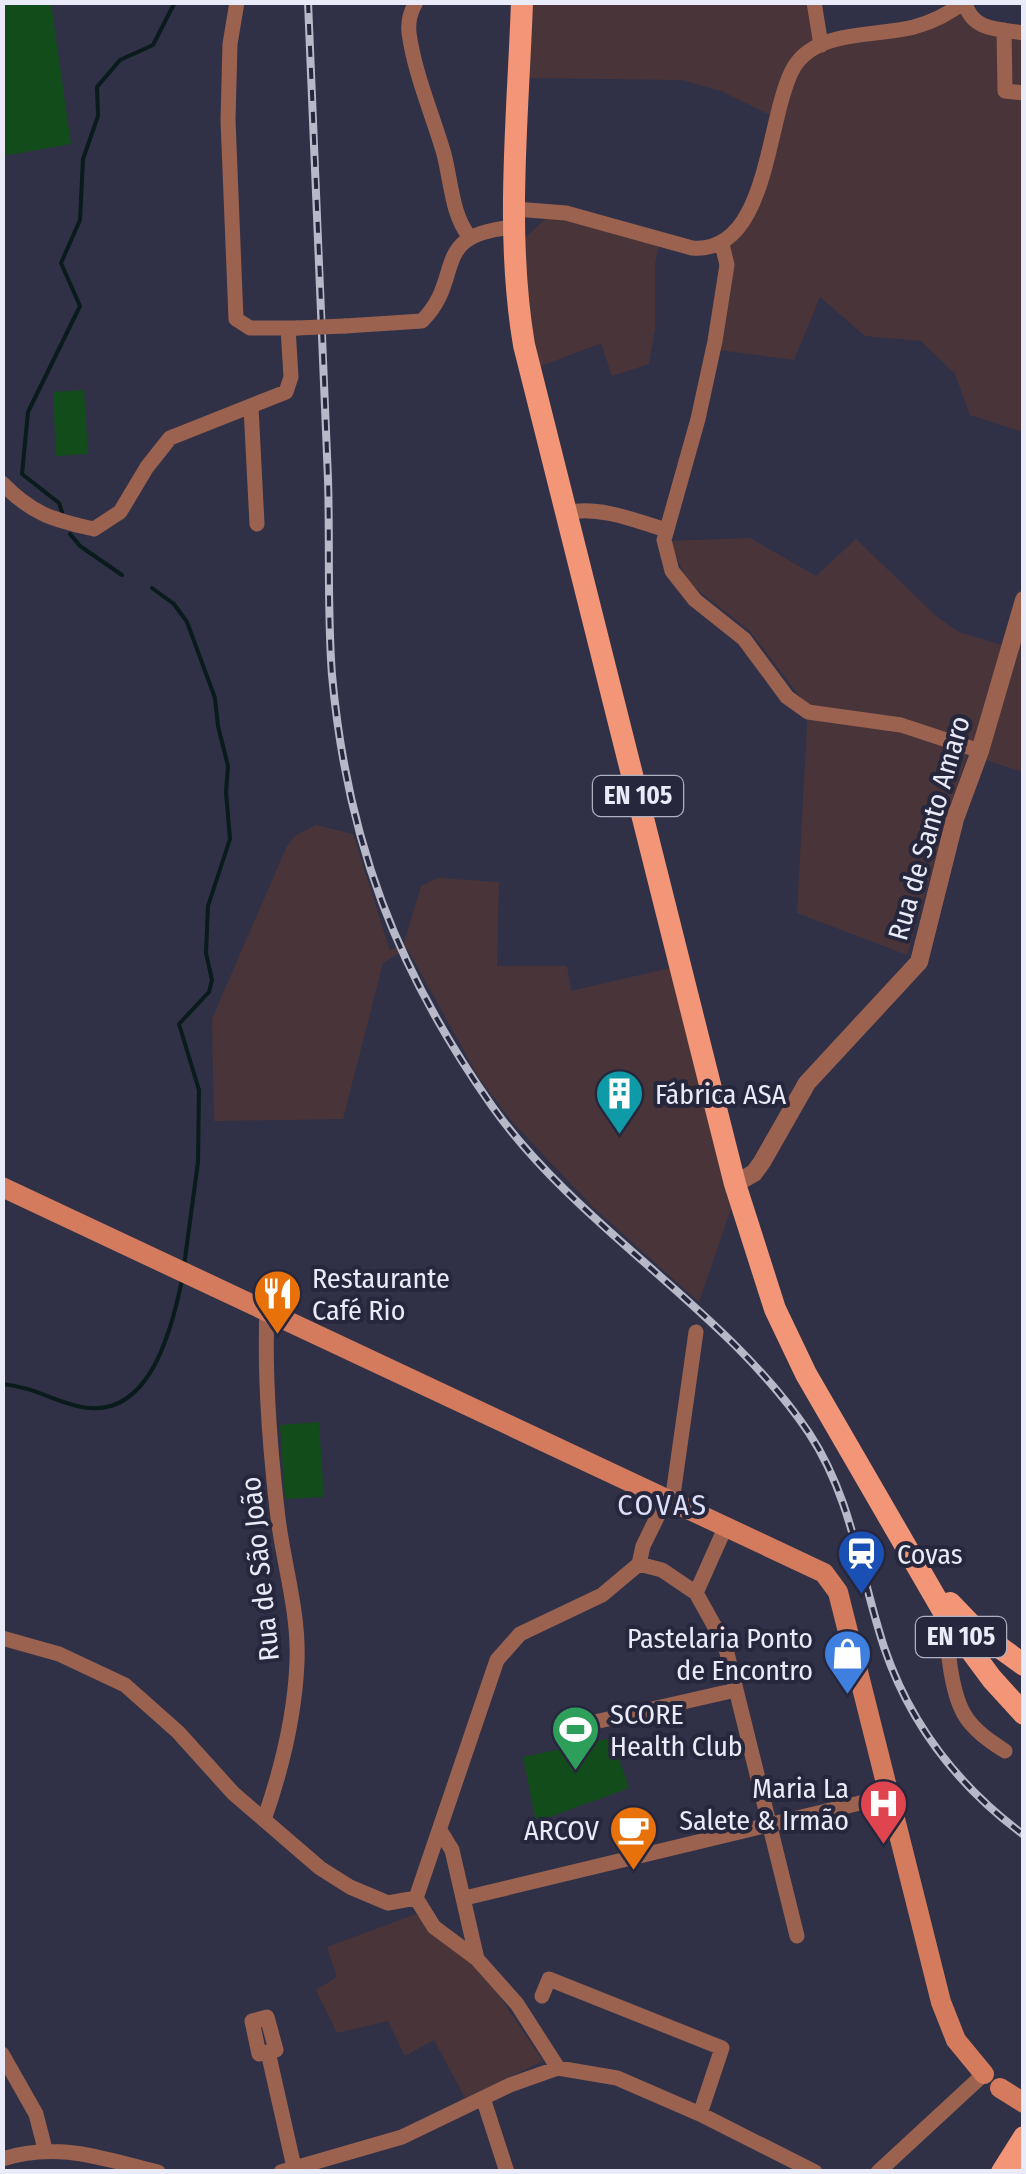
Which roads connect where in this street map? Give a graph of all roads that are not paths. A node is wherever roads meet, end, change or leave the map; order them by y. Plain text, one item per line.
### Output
1 (237, 2) edge
2 (416, 2) edge
3 (522, 2) edge
4 (814, 2) edge
5 (964, 2) edge
6 (1004, 30) junction
7 (1024, 33) edge
8 (821, 44) junction
9 (1024, 94) edge
10 (515, 218) junction
11 (469, 236) junction
12 (722, 244) junction
13 (292, 328) junction
14 (252, 407) junction
15 (2, 483) edge
16 (567, 514) junction
17 (256, 524) dead end
18 (666, 530) junction
19 (1024, 600) edge
20 (980, 750) junction
21 (735, 1184) junction
22 (2, 1187) edge
23 (266, 1310) junction
24 (696, 1332) dead end
25 (669, 1501) junction
26 (725, 1528) junction
27 (909, 1552) junction
28 (639, 1564) junction
29 (696, 1593) junction
30 (949, 1621) junction
31 (2, 1638) edge
32 (1024, 1665) edge
33 (736, 1690) junction
34 (1024, 1714) edge
35 (577, 1726) dead end
36 (1005, 1751) dead end
37 (889, 1796) junction
38 (264, 1820) junction
39 (770, 1825) junction
40 (440, 1832) junction
41 (416, 1898) junction
42 (465, 1898) junction
43 (797, 1936) dead end
44 (477, 1959) junction
45 (542, 1996) dead end
46 (268, 2052) dead end
47 (2, 2054) edge
48 (558, 2068) junction
49 (992, 2081) junction
50 (483, 2098) junction
51 (1024, 2103) edge
52 (700, 2114) junction
53 (1024, 2137) edge
54 (45, 2149) junction
55 (2, 2159) edge
56 (288, 2169) edge
57 (158, 2172) edge
58 (507, 2172) edge
59 (814, 2172) edge
60 (878, 2172) edge
61 (1002, 2172) edge

1 - 13 street
2 - 11 street
3 - 10 main road, EN 105
4 - 8 street
5 - 6 street
5 - 8 street
6 - 7 street
6 - 9 street
8 - 12 street
10 - 11 street
10 - 12 street
10 - 16 main road, EN 105
11 - 13 street, bridge
12 - 18 street
13 - 14 street
14 - 15 street
14 - 17 street
16 - 18 street
16 - 21 main road, EN 105
18 - 20 street
19 - 20 street, Rua de Santo Amaro
20 - 21 street, Rua de Santo Amaro
21 - 27 main road, EN 105
22 - 23 main road
23 - 25 main road
23 - 38 street, Rua de São João
24 - 25 street
25 - 26 main road
25 - 28 street
26 - 29 street
26 - 37 main road
27 - 30 main road, EN 105
27 - 32 main road, EN 105
28 - 29 street
28 - 40 street
29 - 33 street
30 - 34 main road, EN 105
30 - 36 street
31 - 38 street
33 - 35 street
33 - 39 street
37 - 39 street
37 - 49 main road
38 - 41 street
39 - 42 street
39 - 43 street
40 - 41 street
40 - 42 street
41 - 44 street
42 - 44 street
44 - 48 street
45 - 52 street
46 - 56 street
47 - 54 street
48 - 50 street
48 - 52 street
49 - 51 main road
49 - 60 street
50 - 56 street
50 - 58 street
52 - 59 street
53 - 61 main road
54 - 55 street
54 - 57 street

